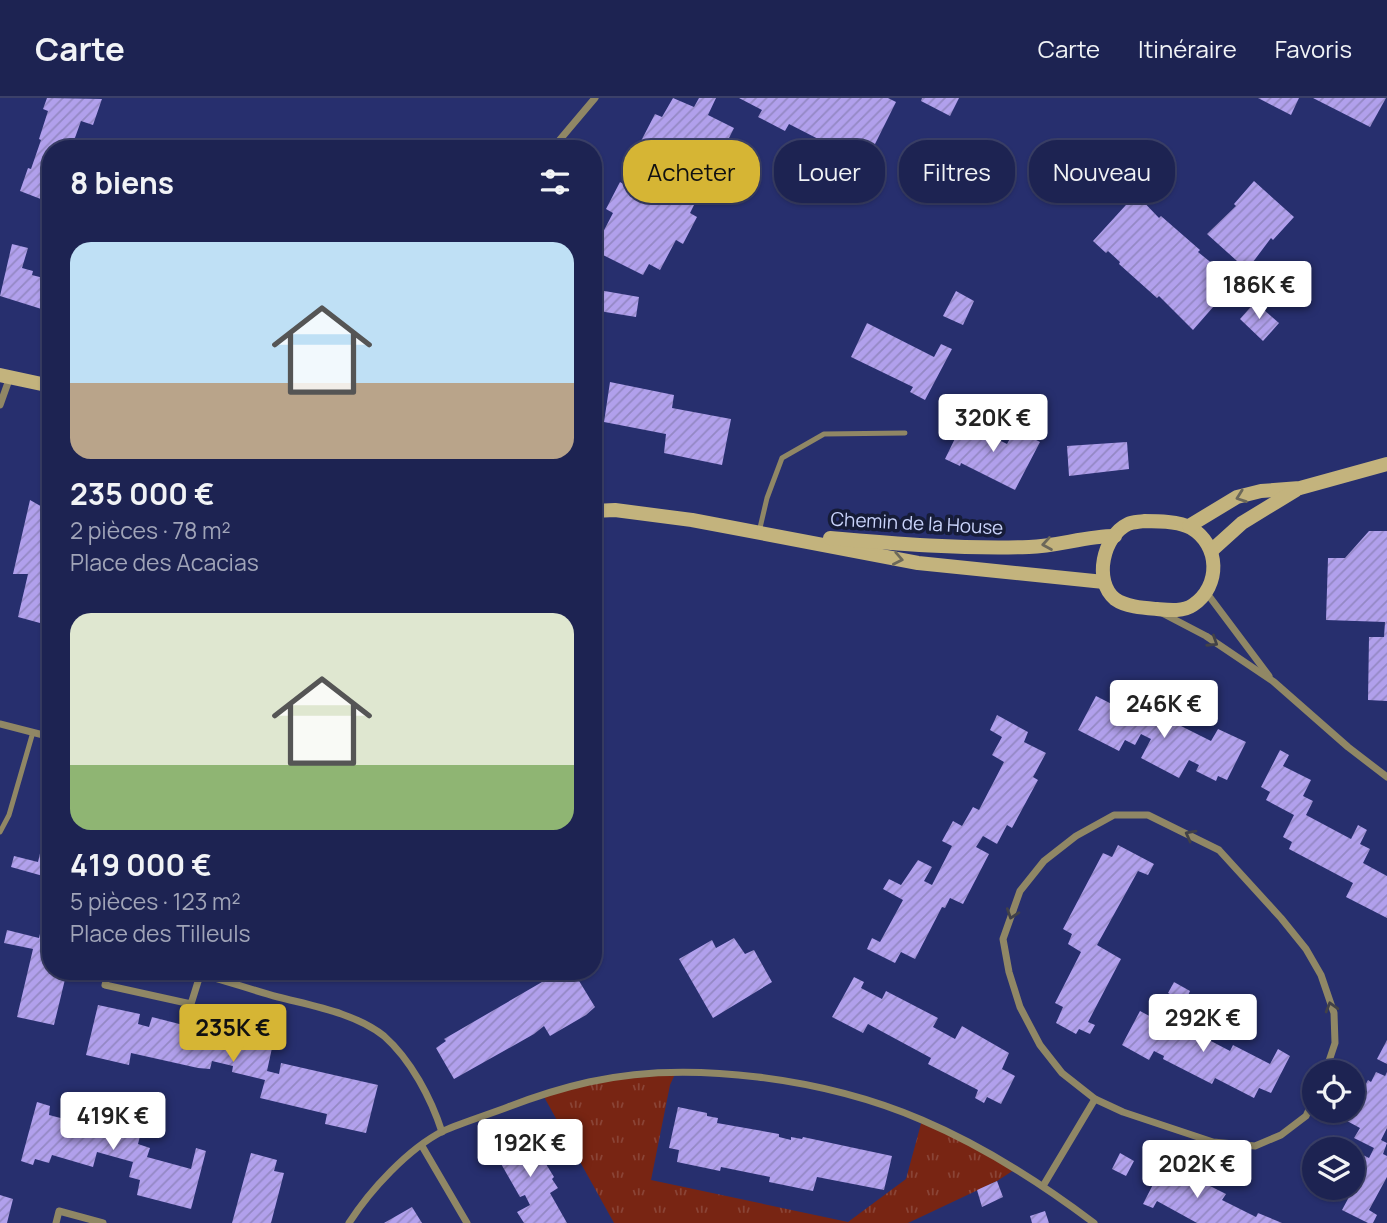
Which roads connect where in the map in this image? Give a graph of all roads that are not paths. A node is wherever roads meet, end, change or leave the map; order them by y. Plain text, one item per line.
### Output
1 (595, 98) edge
2 (560, 140) edge
3 (5, 376) edge
4 (42, 384) edge
5 (0, 405) edge
6 (905, 433) dead end
7 (1387, 464) edge
8 (1300, 488) junction
9 (602, 510) edge
10 (1189, 526) junction
11 (759, 533) junction
12 (1115, 536) junction
13 (1211, 551) junction
14 (1104, 582) junction
15 (1206, 593) junction
16 (1153, 609) junction
17 (1274, 682) junction
18 (0, 724) edge
19 (33, 732) junction
20 (42, 734) edge
21 (1387, 777) edge
22 (0, 832) edge
23 (106, 980) edge
24 (199, 980) edge
25 (225, 980) edge
26 (1329, 1060) edge
27 (1096, 1099) junction
28 (1302, 1119) edge
29 (442, 1132) junction
30 (422, 1146) junction
31 (1043, 1186) junction
32 (56, 1223) edge
33 (103, 1223) edge
34 (349, 1223) edge
35 (467, 1223) edge
36 (1094, 1223) edge

1 - 2 street
3 - 4 street
3 - 5 street
6 - 11 lane
7 - 8 street
8 -> 10 street
8 - 13 street
9 - 11 street, Chemin de la House
10 - 12 street
10 - 13 street
12 -> 11 street, Chemin de la House
11 -> 14 street, Chemin de la House
12 - 14 street
13 - 15 street
14 - 16 street
15 - 16 street
15 - 17 street
16 -> 17 street
17 - 21 street
18 - 19 street
19 - 20 street
19 - 22 lane
23 - 24 street
25 - 29 street
26 -> 27 street
27 - 28 street
27 - 31 street
29 - 30 street
29 - 31 street
30 - 34 street
30 - 35 street
31 - 36 street
32 - 33 street

